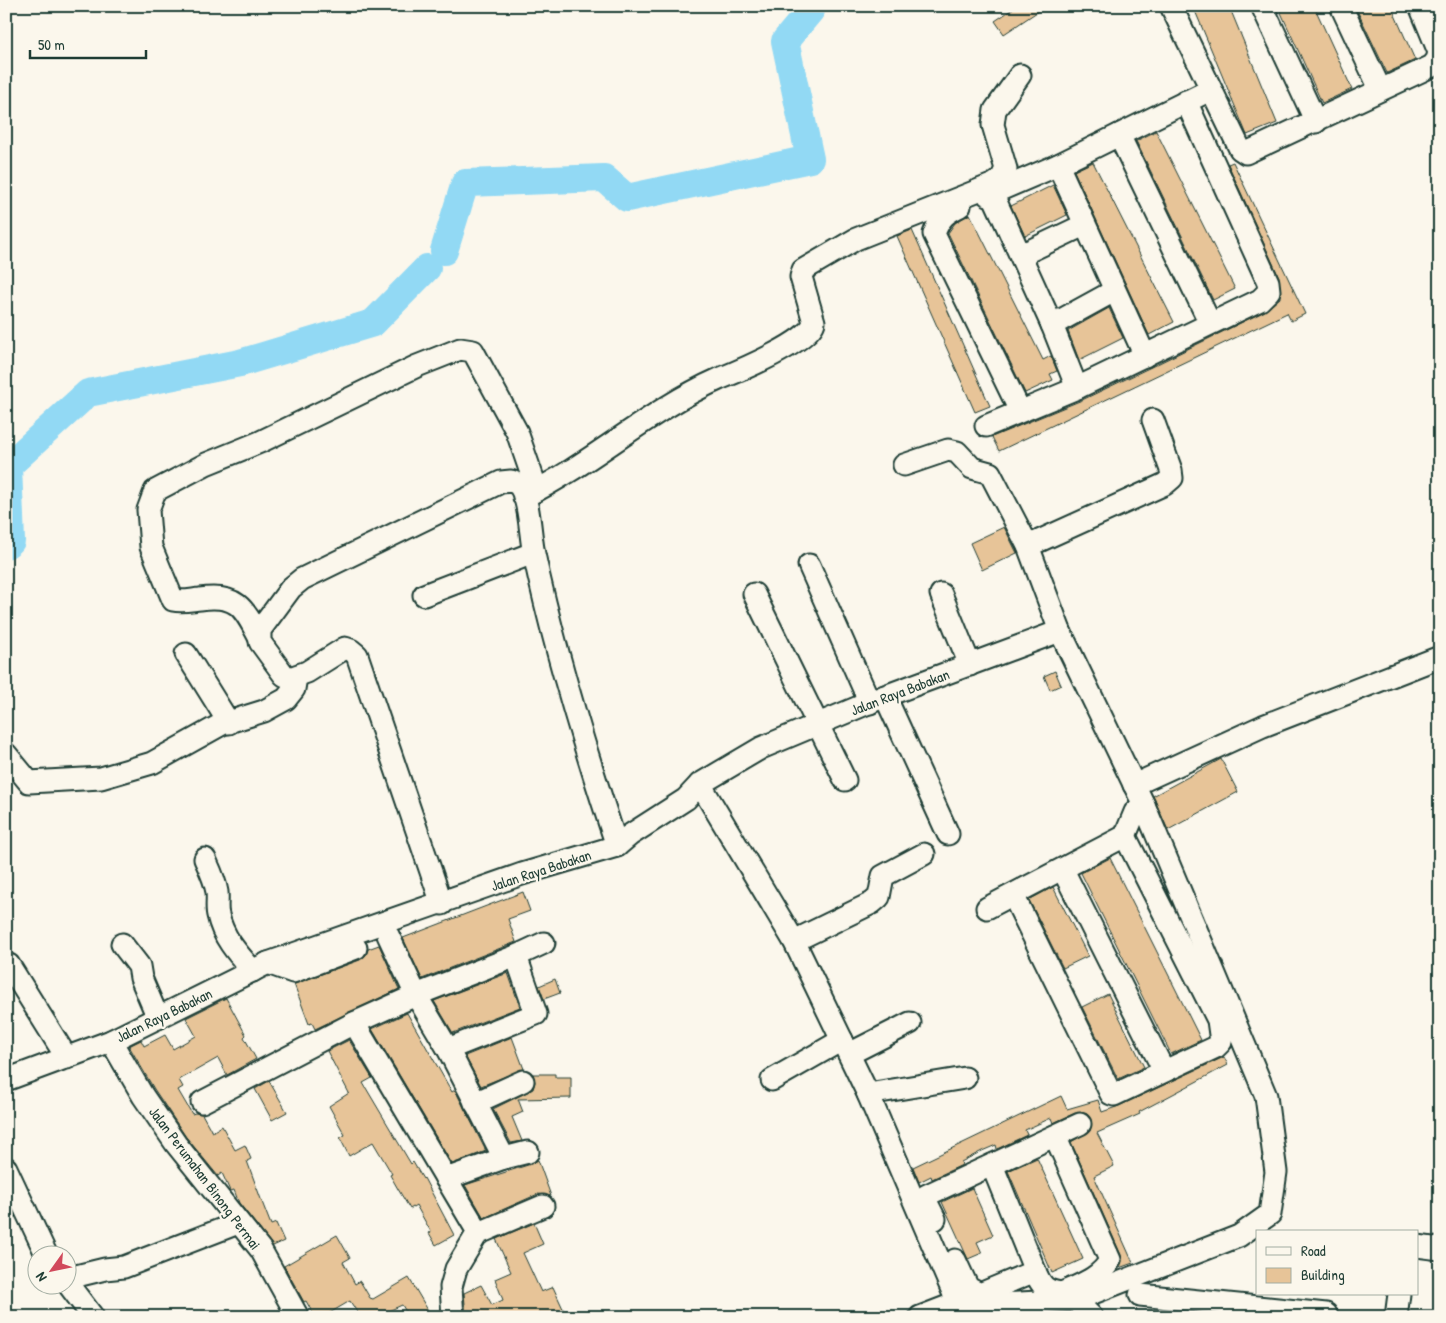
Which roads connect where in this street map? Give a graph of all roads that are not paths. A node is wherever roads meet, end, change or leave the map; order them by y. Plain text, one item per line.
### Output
1 (1171, 6) edge
2 (1262, 6) edge
3 (1341, 6) edge
4 (1420, 6) edge
5 (1020, 75) dead end
6 (1380, 89) junction
7 (1210, 90) junction
8 (1186, 101) junction
9 (1316, 122) junction
10 (1118, 135) junction
11 (1246, 153) junction
12 (1058, 165) junction
13 (1216, 166) junction
14 (992, 193) junction
15 (1084, 225) junction
16 (1021, 255) junction
17 (1114, 291) junction
18 (1210, 323) junction
19 (1052, 324) junction
20 (1146, 356) junction
21 (1077, 388) junction
22 (1020, 411) junction
23 (1153, 420) dead end
24 (986, 426) dead end
25 (904, 465) dead end
26 (530, 493) junction
27 (1028, 546) junction
28 (534, 553) junction
29 (809, 565) dead end
30 (754, 594) dead end
31 (941, 594) dead end
32 (424, 595) dead end
33 (1060, 631) junction
34 (259, 637) junction
35 (186, 654) dead end
36 (1440, 657) edge
37 (970, 665) junction
38 (296, 677) junction
39 (877, 699) junction
40 (229, 723) junction
41 (817, 724) junction
42 (6, 754) edge
43 (845, 780) dead end
44 (700, 784) junction
45 (1134, 785) junction
46 (1144, 805) junction
47 (948, 834) dead end
48 (1125, 836) junction
49 (617, 846) junction
50 (924, 854) dead end
51 (205, 859) dead end
52 (1063, 870) junction
53 (519, 890) dead end
54 (1012, 895) junction
55 (442, 904) junction
56 (987, 908) dead end
57 (388, 936) junction
58 (794, 941) junction
59 (544, 943) dead end
60 (122, 944) dead end
61 (516, 956) junction
62 (9, 965) dead end
63 (261, 967) junction
64 (416, 995) junction
65 (158, 1018) junction
66 (354, 1023) junction
67 (910, 1023) dead end
68 (111, 1040) junction
69 (845, 1047) junction
70 (448, 1049) junction
71 (67, 1058) junction
72 (1164, 1071) junction
73 (965, 1078) dead end
74 (6, 1080) edge
75 (772, 1080) dead end
76 (523, 1081) dead end
77 (868, 1094) junction
78 (202, 1102) dead end
79 (475, 1103) junction
80 (1080, 1124) dead end
81 (1055, 1136) junction
82 (528, 1152) dead end
83 (504, 1158) junction
84 (992, 1165) junction
85 (6, 1168) edge
86 (446, 1179) junction
87 (544, 1206) dead end
88 (238, 1223) junction
89 (477, 1234) junction
90 (43, 1246) edge
91 (1418, 1246) edge
92 (1440, 1249) edge
93 (1035, 1271) junction
94 (78, 1276) edge
95 (1140, 1295) dead end
96 (77, 1296) edge
97 (1399, 1296) edge
98 (1076, 1300) junction
99 (967, 1302) junction
100 (1327, 1308) edge
101 (992, 1311) edge
102 (93, 1317) edge
103 (298, 1317) edge
104 (453, 1317) edge
105 (920, 1317) edge
106 (1092, 1317) edge
107 (1396, 1317) edge

1 - 7 street
2 - 9 street
3 - 6 street
4 - 6 street
5 - 26 street
6 - 9 street
7 - 8 street
7 - 11 street
8 - 10 street
8 - 13 street
9 - 11 street
10 - 12 street
10 - 18 street
11 - 13 street
12 - 14 street
12 - 15 street
13 - 18 street
14 - 16 street
14 - 22 street
15 - 16 street
15 - 17 street
16 - 19 street
17 - 19 street
17 - 20 street
18 - 20 street
19 - 21 street
20 - 21 street
21 - 22 street
22 - 24 street
23 - 27 street
25 - 27 street
26 - 28 street
26 - 34 street
26 - 34 street
27 - 33 street
28 - 32 street
28 - 49 street
29 - 39 street
30 - 41 street
31 - 37 street
33 - 37 street, Jalan Raya Babakan
33 - 45 street
34 - 38 street
35 - 40 street
36 - 45 street
37 - 39 street, Jalan Raya Babakan
38 - 40 street
38 - 55 street
39 - 41 street, Jalan Raya Babakan
39 - 47 street
40 - 42 street
41 - 43 street
41 - 44 street, Jalan Raya Babakan
44 - 49 street, Jalan Raya Babakan
44 - 58 street
45 - 46 street
46 - 48 street
46 - 98 street
48 - 52 street
48 - 72 street
49 - 55 street, Jalan Raya Babakan
50 - 58 street
51 - 63 street
52 - 54 street
52 - 72 street
53 - 57 street
54 - 56 street
54 - 72 street
55 - 63 street, Jalan Raya Babakan
57 - 63 street
57 - 64 street
58 - 69 street
59 - 61 street
60 - 65 street
61 - 64 street
61 - 70 street
62 - 71 street
63 - 65 street, Jalan Raya Babakan
64 - 66 street
64 - 70 street
65 - 68 street, Jalan Raya Babakan
66 - 78 street
66 - 86 street
67 - 69 street
68 - 71 street, Jalan Raya Babakan
68 - 88 street, Jalan Perumahan Binong Permai
69 - 75 street
69 - 77 street
70 - 79 street
71 - 74 street, Jalan Raya Babakan
73 - 77 street
76 - 79 street
77 - 99 street
79 - 83 street
80 - 81 street
81 - 84 street
81 - 93 street
82 - 83 street
83 - 86 street
84 - 93 street
84 - 99 street
85 - 90 street
86 - 89 street
87 - 89 street
88 - 94 street
88 - 103 street, Jalan Perumahan Binong Permai
89 - 104 street
91 - 92 street
93 - 99 street
95 - 100 street
96 - 102 street
97 - 107 street
98 - 101 street
98 - 106 street
99 - 101 street
99 - 105 street

